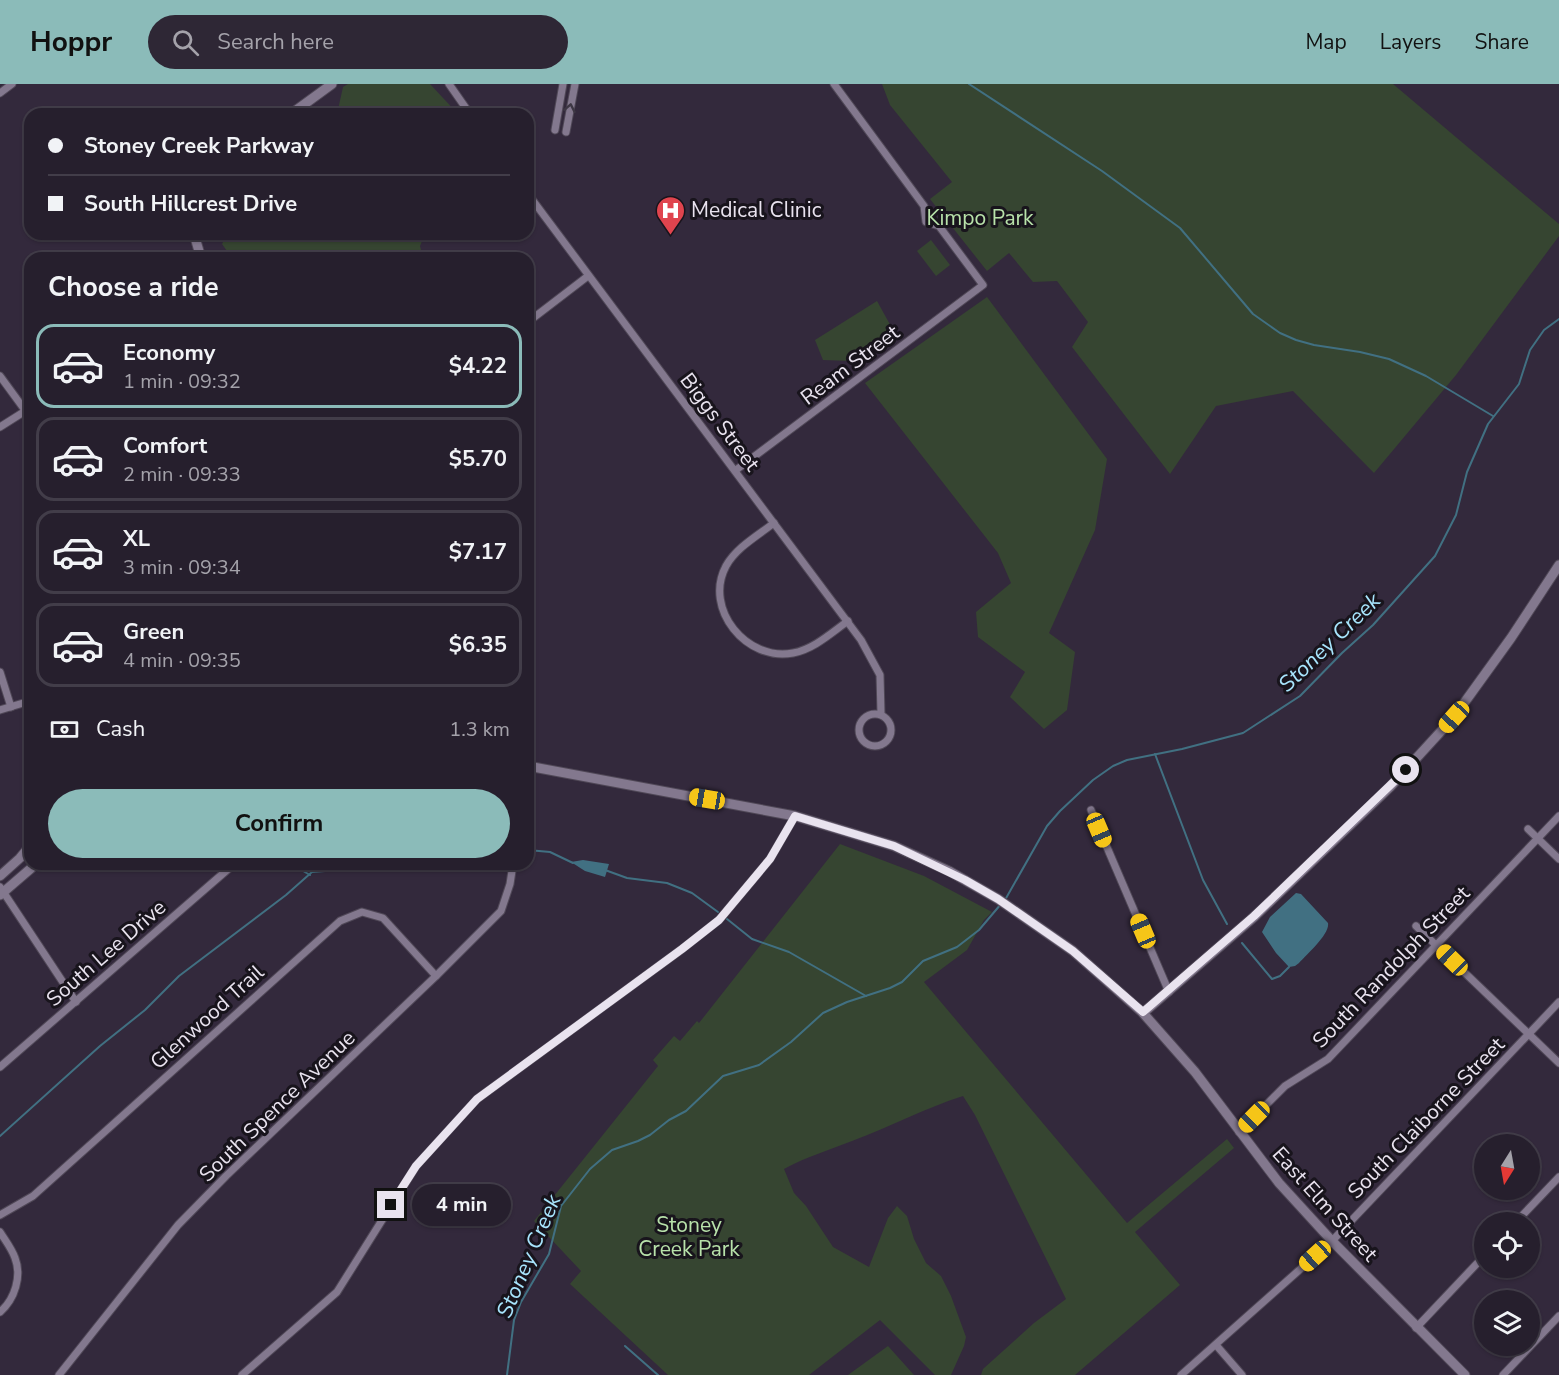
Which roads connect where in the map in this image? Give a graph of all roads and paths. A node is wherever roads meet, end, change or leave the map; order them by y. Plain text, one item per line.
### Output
1 (12, 84) edge
2 (332, 84) edge
3 (449, 84) edge
4 (563, 84) edge
5 (575, 84) edge
6 (834, 84) edge
7 (0, 93) edge
8 (299, 108) edge
9 (467, 108) edge
10 (555, 130) dead end
11 (566, 132) dead end
12 (534, 202) edge
13 (588, 276) junction
14 (534, 317) edge
15 (0, 376) edge
16 (24, 406) edge
17 (24, 415) edge
18 (0, 427) edge
19 (736, 471) junction
20 (774, 523) junction
21 (1559, 565) edge
22 (848, 621) junction
23 (0, 672) edge
24 (24, 703) edge
25 (10, 707) junction
26 (0, 710) edge
27 (881, 714) junction
28 (534, 767) edge
29 (1090, 810) dead end
30 (795, 816) junction
31 (1559, 816) edge
32 (1528, 829) dead end
33 (1537, 838) junction
34 (24, 853) edge
35 (1559, 858) edge
36 (28, 870) edge
37 (227, 870) edge
38 (512, 870) edge
39 (0, 876) edge
40 (1, 892) edge
41 (1416, 926) dead end
42 (1436, 945) junction
43 (436, 976) junction
44 (1168, 992) junction
45 (76, 1002) junction
46 (1559, 1002) edge
47 (1143, 1012) junction
48 (1529, 1035) junction
49 (1559, 1063) edge
50 (0, 1067) edge
51 (1239, 1132) junction
52 (1559, 1178) edge
53 (1526, 1212) edge
54 (0, 1215) edge
55 (0, 1232) edge
56 (1332, 1241) junction
57 (1474, 1267) edge
58 (0, 1312) edge
59 (1559, 1316) edge
60 (1416, 1328) junction
61 (1216, 1345) junction
62 (59, 1375) edge
63 (242, 1375) edge
64 (1181, 1375) edge
65 (1242, 1375) edge
66 (1465, 1375) edge
67 (1503, 1375) edge

1 - 7 street
2 - 8 street
3 - 9 street
4 - 10 street
11 -> 5 street
6 - 19 street, Ream Street
12 - 13 street, Biggs Street
13 - 14 street
13 - 19 street, Biggs Street
15 - 16 street
17 - 18 street
19 - 20 street, Biggs Street
20 - 22 street, Biggs Street
20 - 22 street
21 - 44 street
22 - 27 street, Biggs Street
23 - 25 street
24 - 25 street
25 - 26 street
27 - 27 street
28 - 30 street, East Elm Street
29 - 44 street
30 - 47 street, East Elm Street
30 - 63 street
31 - 33 street, South Randolph Street
32 - 33 street
33 - 35 street
33 - 42 street, South Randolph Street
34 - 39 street
36 - 40 street
37 - 45 street, South Lee Drive
38 - 43 street, South Spence Avenue
40 - 45 street
41 - 42 street
42 - 48 street
42 - 51 street, South Randolph Street
43 - 54 street, Glenwood Trail
43 - 62 street, South Spence Avenue
44 - 47 street
45 - 50 street, South Lee Drive
46 - 48 street, South Claiborne Street
47 - 51 street, East Elm Street
48 - 49 street
48 - 56 street, South Claiborne Street
51 - 56 street, East Elm Street
52 - 53 street
55 - 58 street
56 - 60 street, East Elm Street
56 - 61 street, South Claiborne Street
57 - 60 street
59 - 67 street
60 - 66 street, East Elm Street
61 - 64 street, South Claiborne Street
61 - 65 street

